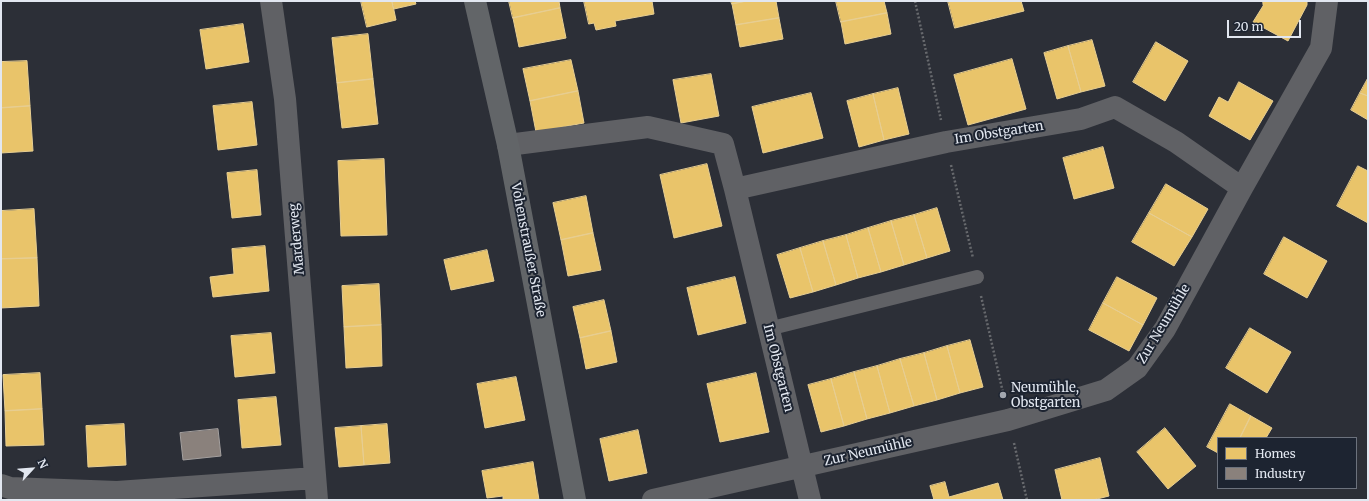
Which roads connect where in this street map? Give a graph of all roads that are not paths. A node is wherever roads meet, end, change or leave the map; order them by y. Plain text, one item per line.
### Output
1 (271, 1) edge
2 (475, 1) edge
3 (1327, 1) edge
4 (508, 145) junction
5 (1242, 188) junction
6 (735, 189) junction
7 (977, 277) road end
8 (768, 329) junction
9 (802, 467) junction
10 (315, 478) junction
11 (1, 485) edge
12 (317, 500) edge
13 (575, 500) edge
14 (653, 500) edge
15 (810, 500) edge

1 - 10 street, Marderweg
2 - 4 main road, Vohenstraußer Straße
3 - 5 street, Zur Neumühle
4 - 6 street, Im Obstgarten
4 - 13 main road, Vohenstraußer Straße
5 - 6 street, Im Obstgarten
5 - 9 street, Zur Neumühle
6 - 8 street, Im Obstgarten
7 - 8 lane
8 - 9 street, Im Obstgarten
9 - 14 street, Zur Neumühle
9 - 15 street, Im Obstgarten
10 - 11 street
10 - 12 street, Marderweg

